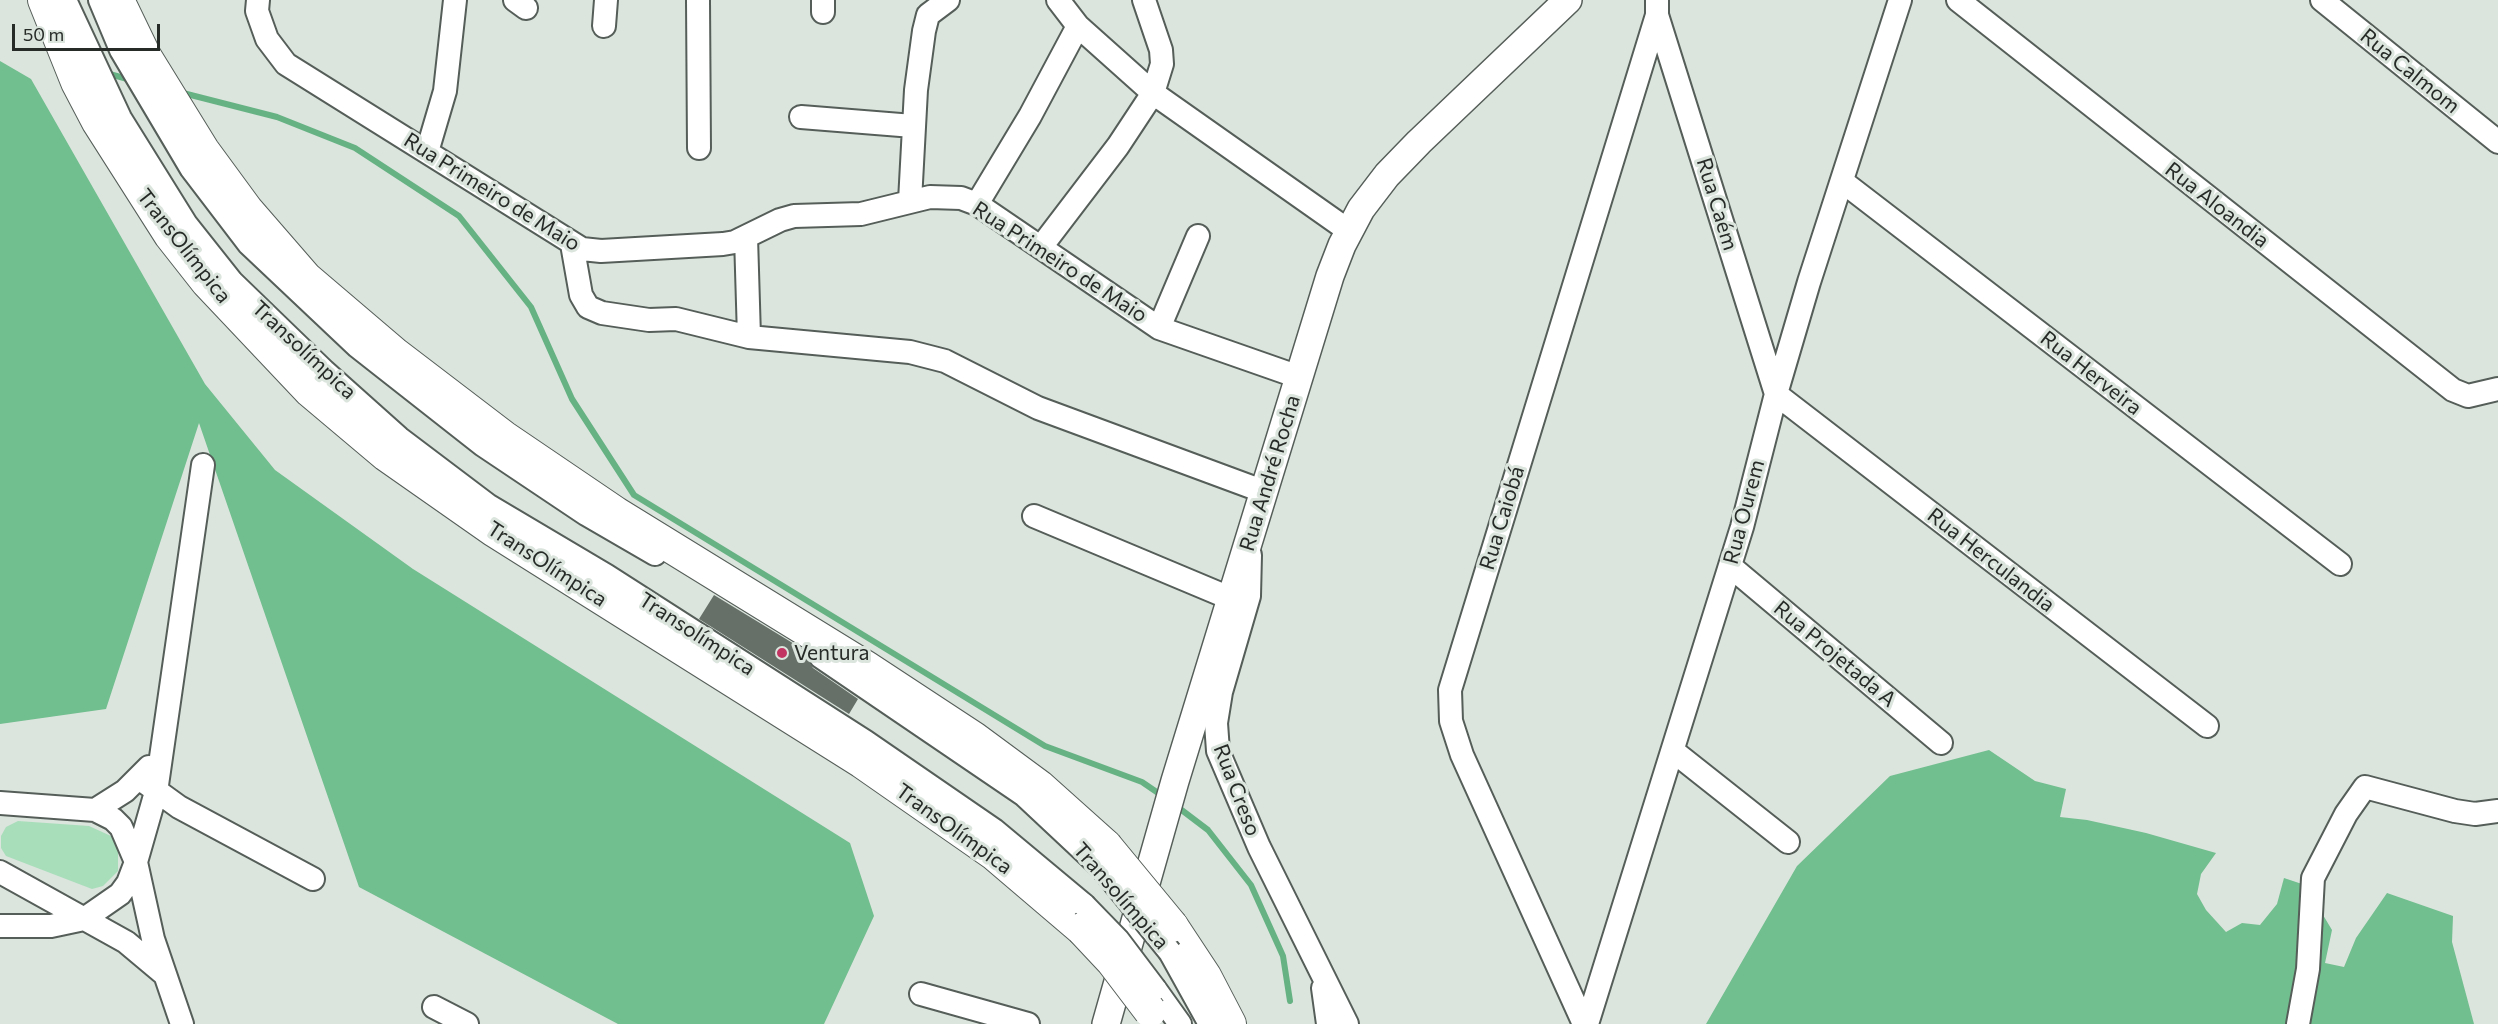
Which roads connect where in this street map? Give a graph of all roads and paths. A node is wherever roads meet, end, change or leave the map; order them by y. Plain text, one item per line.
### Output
1 (44, 0) edge
2 (65, 0) edge
3 (100, 0) edge
4 (118, 0) edge
5 (455, 0) edge
6 (606, 0) edge
7 (698, 0) edge
8 (948, 0) edge
9 (1058, 0) edge
10 (1144, 0) edge
11 (1568, 0) edge
12 (1900, 0) edge
13 (1958, 0) edge
14 (2322, 0) edge
15 (258, 5) edge
16 (1657, 8) edge
17 (604, 26) dead end
18 (1078, 26) junction
19 (1153, 93) junction
20 (801, 117) dead end
21 (913, 126) junction
22 (2498, 142) edge
23 (699, 148) dead end
24 (427, 152) junction
25 (1843, 182) junction
26 (910, 201) junction
27 (977, 204) junction
28 (1349, 231) junction
29 (1198, 236) dead end
30 (746, 237) junction
31 (572, 244) junction
32 (1041, 247) junction
33 (1160, 328) junction
34 (749, 337) junction
35 (1299, 377) junction
36 (2490, 392) edge
37 (1776, 394) junction
38 (203, 465) dead end
39 (1265, 492) junction
40 (1034, 516) dead end
41 (1251, 540) junction
42 (2340, 564) dead end
43 (1730, 566) junction
44 (1232, 599) junction
45 (2207, 726) dead end
46 (1941, 743) dead end
47 (163, 745) junction
48 (1673, 751) junction
49 (139, 778) junction
50 (156, 792) junction
51 (4, 806) edge
52 (95, 810) junction
53 (2498, 811) edge
54 (1788, 842) dead end
55 (1104, 857) junction
56 (136, 862) junction
57 (0, 872) edge
58 (313, 879) dead end
59 (1083, 917) junction
60 (84, 919) junction
61 (0, 926) edge
62 (1171, 939) junction
63 (1320, 966) junction
64 (166, 976) junction
65 (921, 994) dead end
66 (434, 1007) dead end
67 (1154, 1008) edge
68 (182, 1024) edge
69 (467, 1024) edge
70 (1028, 1024) edge
71 (1106, 1024) edge
72 (1180, 1024) edge
73 (1210, 1024) edge
74 (1230, 1024) edge
75 (1328, 1024) edge
76 (1347, 1024) edge
77 (1585, 1024) edge
78 (2298, 1024) edge

1 - 59 highway, TransOlímpica
2 - 59 street, Transolímpica
3 - 55 street, Transolímpica
4 - 55 highway, TransOlímpica
5 - 24 street
6 - 17 street
7 - 23 street
8 - 21 street
9 - 18 street
10 - 19 street
11 - 28 main road, Rua André Rocha
12 - 25 street, Rua Ourem
13 - 36 street, Rua Aloandia
14 - 22 street, Rua Calmom
15 - 24 street, Rua Primeiro de Maio
16 - 37 street, Rua Caém
16 - 77 street, Rua Caiobá
18 - 19 street
18 - 27 street
19 - 28 street
19 - 32 street
20 - 21 street
21 - 26 street
24 - 31 street, Rua Primeiro de Maio
25 - 37 street, Rua Ourem
25 - 42 street, Rua Herveira
26 - 27 street, Rua Primeiro de Maio
26 - 30 street, Rua Primeiro de Maio
27 - 32 street, Rua Primeiro de Maio
28 - 35 main road, Rua André Rocha
29 - 33 street
30 - 31 street, Rua Primeiro de Maio
30 - 34 street
31 - 34 street
32 - 33 street, Rua Primeiro de Maio
33 - 35 street, Rua Primeiro de Maio
34 - 39 street
35 - 39 main road, Rua André Rocha
37 - 43 street, Rua Ourem
37 - 45 street, Rua Herculandia
38 - 47 street
39 - 41 main road, Rua André Rocha
40 - 44 street
41 - 44 main road, Rua André Rocha
41 - 63 street, Rua Creso
43 - 46 street, Rua Projetada A
43 - 48 street, Rua Ourem
44 - 71 main road, Rua André Rocha
47 - 49 street
47 - 50 street
48 - 54 street
48 - 77 street, Rua Ourem
49 - 50 street
49 - 52 street
50 - 56 street
50 - 58 street
51 - 52 street
52 - 56 street
53 - 78 street
55 - 62 highway, TransOlímpica, bridge
56 - 60 street
56 - 64 street
57 - 60 street
59 - 67 highway, TransOlímpica, bridge
60 - 61 street
60 - 64 street
62 - 73 street, Transolímpica
62 - 74 highway, TransOlímpica
63 - 75 street
63 - 76 street, Rua Creso
64 - 68 street
65 - 70 street
66 - 69 street
67 - 72 street

